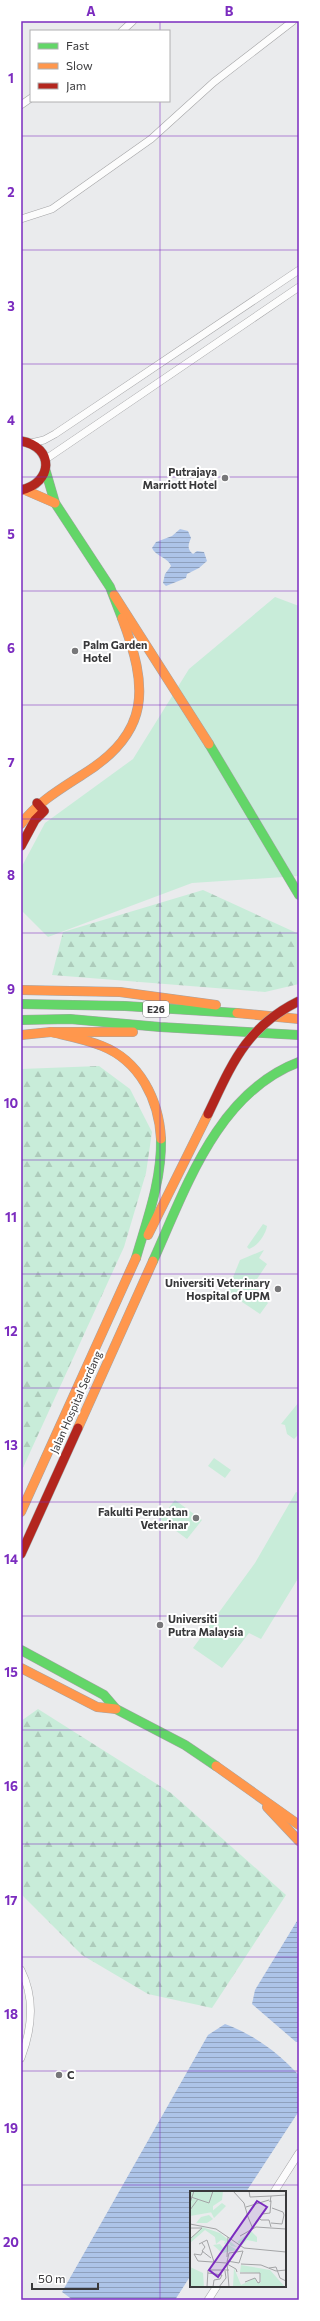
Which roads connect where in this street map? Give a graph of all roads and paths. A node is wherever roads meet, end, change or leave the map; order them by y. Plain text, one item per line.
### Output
1 (133, 21) edge
2 (293, 21) edge
3 (123, 30) edge
4 (30, 99) edge
5 (21, 105) edge
6 (21, 219) edge
7 (299, 270) edge
8 (299, 286) edge
9 (21, 441) edge
10 (31, 443) junction
11 (46, 459) junction
12 (46, 472) junction
13 (23, 490) edge
14 (55, 503) junction
15 (114, 595) junction
16 (37, 803) junction
17 (21, 824) edge
18 (21, 846) edge
19 (299, 895) edge
20 (21, 990) edge
21 (299, 1000) edge
22 (21, 1004) edge
23 (240, 1012) junction
24 (299, 1019) edge
25 (21, 1020) edge
26 (160, 1027) junction
27 (51, 1032) junction
28 (21, 1035) edge
29 (299, 1035) edge
30 (299, 1062) edge
31 (136, 1258) junction
32 (21, 1512) edge
33 (21, 1554) edge
34 (21, 1650) edge
35 (21, 1668) edge
36 (116, 1709) junction
37 (261, 1799) junction
38 (299, 1825) edge
39 (299, 1841) edge
40 (21, 1970) edge
41 (21, 2058) edge
42 (299, 2153) edge
43 (275, 2191) edge
44 (216, 2287) edge
45 (208, 2300) edge

1 - 3 street
2 - 6 street
4 - 5 street
7 - 10 street
8 - 11 street
9 - 10 main road
10 - 11 main road
11 - 12 main road
12 - 13 main road
12 - 14 main road
13 - 14 main road
14 - 15 main road
15 - 16 main road
15 - 19 main road
16 - 17 main road
16 - 18 main road
20 - 23 main road
21 - 31 main road, bridge
22 - 23 main road, E26
23 - 24 main road, E26
25 - 26 main road, E26
26 - 27 main road
26 - 29 main road, E26
27 - 28 main road
27 - 31 main road
30 - 33 main road, Jalan Hospital Serdang
31 - 32 main road, Jalan Hospital Serdang
34 - 36 main road
35 - 36 main road
36 - 37 main road
37 - 38 main road
37 - 39 main road
40 - 41 street
42 - 43 street
44 - 45 street

